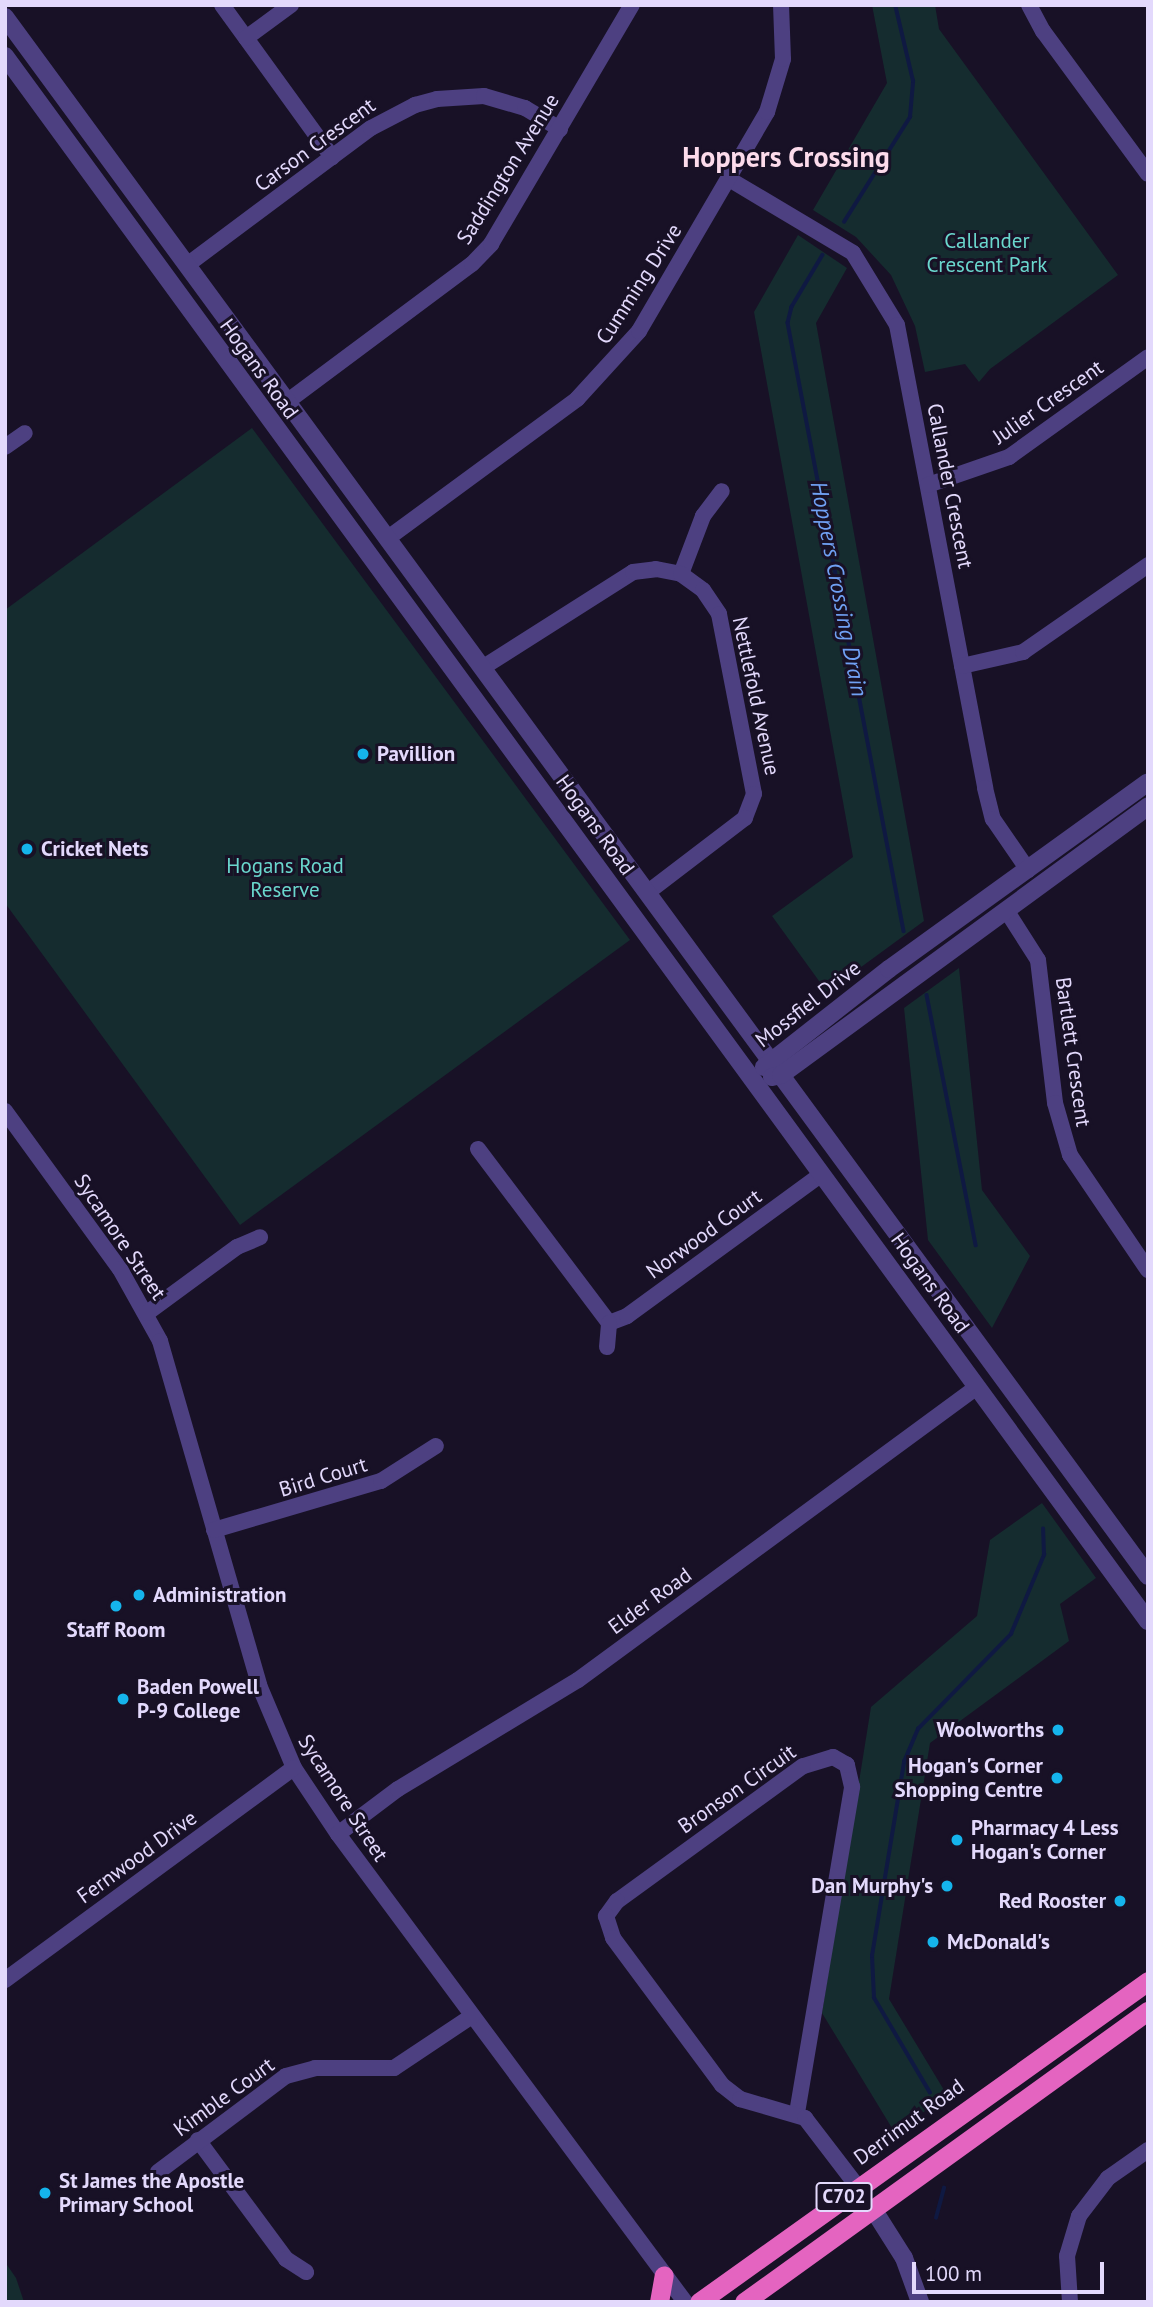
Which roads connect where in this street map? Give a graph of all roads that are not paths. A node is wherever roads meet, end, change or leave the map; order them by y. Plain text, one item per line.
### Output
1 (222, 5) edge
2 (291, 5) edge
3 (632, 5) edge
4 (781, 5) edge
5 (1029, 5) edge
6 (5, 18) edge
7 (246, 38) junction
8 (34, 56) junction
9 (9, 68) edge
10 (560, 129) junction
11 (332, 157) junction
12 (1148, 174) edge
13 (729, 179) junction
14 (187, 265) junction
15 (1148, 356) edge
16 (288, 401) junction
17 (25, 433) dead end
18 (311, 434) junction
19 (5, 447) edge
20 (295, 458) junction
21 (928, 485) junction
22 (722, 491) dead end
23 (388, 538) junction
24 (367, 551) junction
25 (1148, 565) edge
26 (681, 574) junction
27 (962, 666) junction
28 (482, 668) junction
29 (1148, 782) edge
30 (1148, 806) edge
31 (1028, 870) junction
32 (1039, 886) junction
33 (648, 893) junction
34 (994, 894) junction
35 (1006, 910) junction
36 (769, 1059) junction
37 (781, 1075) junction
38 (755, 1081) junction
39 (5, 1111) edge
40 (478, 1149) dead end
41 (822, 1174) junction
42 (260, 1237) dead end
43 (1148, 1270) edge
44 (147, 1313) junction
45 (609, 1322) junction
46 (607, 1347) dead end
47 (998, 1371) junction
48 (977, 1387) junction
49 (436, 1446) dead end
50 (214, 1530) junction
51 (1148, 1576) edge
52 (1148, 1621) edge
53 (294, 1768) junction
54 (338, 1835) junction
55 (5, 1980) edge
56 (1145, 1985) edge
57 (1148, 2011) edge
58 (471, 2015) junction
59 (988, 2093) junction
60 (797, 2113) junction
61 (1004, 2115) junction
62 (198, 2140) junction
63 (1148, 2150) edge
64 (158, 2172) dead end
65 (858, 2187) junction
66 (873, 2209) junction
67 (306, 2272) dead end
68 (664, 2275) junction
69 (659, 2302) edge
70 (685, 2302) edge
71 (699, 2302) edge
72 (744, 2302) edge
73 (920, 2302) edge
74 (1070, 2302) edge

1 - 7 street
2 - 7 street
3 - 10 street, Saddington Avenue
4 - 13 street, Cumming Drive
5 - 12 street
6 - 8 street, Hogans Road
7 - 11 street
8 - 9 street
8 - 14 street, Hogans Road
9 - 20 street, Hogans Road
10 - 11 street, Carson Crescent
10 - 16 street, Saddington Avenue
11 - 14 street, Carson Crescent
13 - 21 street, Callander Crescent
13 - 23 street, Cumming Drive
14 - 16 street, Hogans Road
15 - 21 street, Julier Crescent
16 - 18 street, Hogans Road
17 - 19 street
18 - 20 street
18 - 23 street, Hogans Road
20 - 24 street, Hogans Road
21 - 27 street, Callander Crescent
22 - 26 street
23 - 24 street
23 - 28 street, Hogans Road
24 - 38 street, Hogans Road
25 - 27 street
26 - 28 street
26 - 33 street, Nettlefold Avenue
27 - 31 street, Callander Crescent
28 - 33 street, Hogans Road
29 - 31 street, Mossfiel Drive
30 - 32 street, Mossfiel Drive
31 - 32 street
31 - 34 street, Mossfiel Drive
32 - 35 street, Mossfiel Drive
33 - 36 street, Hogans Road
34 - 35 street
34 - 36 street, Mossfiel Drive
35 - 37 street, Mossfiel Drive
35 - 43 street, Bartlett Crescent
36 - 37 street, Hogans Road
36 - 38 street, Mossfiel Drive
37 - 38 street, Mossfiel Drive
37 - 47 street, Hogans Road
38 - 41 street, Hogans Road
39 - 44 street, Sycamore Street
40 - 45 street
41 - 45 street, Norwood Court
41 - 48 street, Hogans Road
42 - 44 street
44 - 50 street, Sycamore Street
45 - 46 street
47 - 48 street
47 - 51 street, Hogans Road
48 - 52 street, Hogans Road
48 - 54 street, Elder Road
49 - 50 street, Bird Court
50 - 53 street, Sycamore Street
53 - 54 street, Sycamore Street
53 - 55 street, Fernwood Drive
54 - 58 street, Sycamore Street
56 - 59 highway, Derrimut Road / C702
57 - 61 highway, C702
58 - 62 street, Kimble Court
58 - 68 street, Sycamore Street
59 - 61 highway
59 - 65 highway, Derrimut Road / C702
60 - 60 street, Bronson Circuit
60 - 65 street
61 - 66 highway, C702
62 - 64 street, Kimble Court
62 - 67 street
63 - 74 street
65 - 66 highway
65 - 71 highway, Derrimut Road / C702
66 - 72 highway, C702
66 - 73 street
68 - 69 highway
68 - 70 street, Sycamore Street

